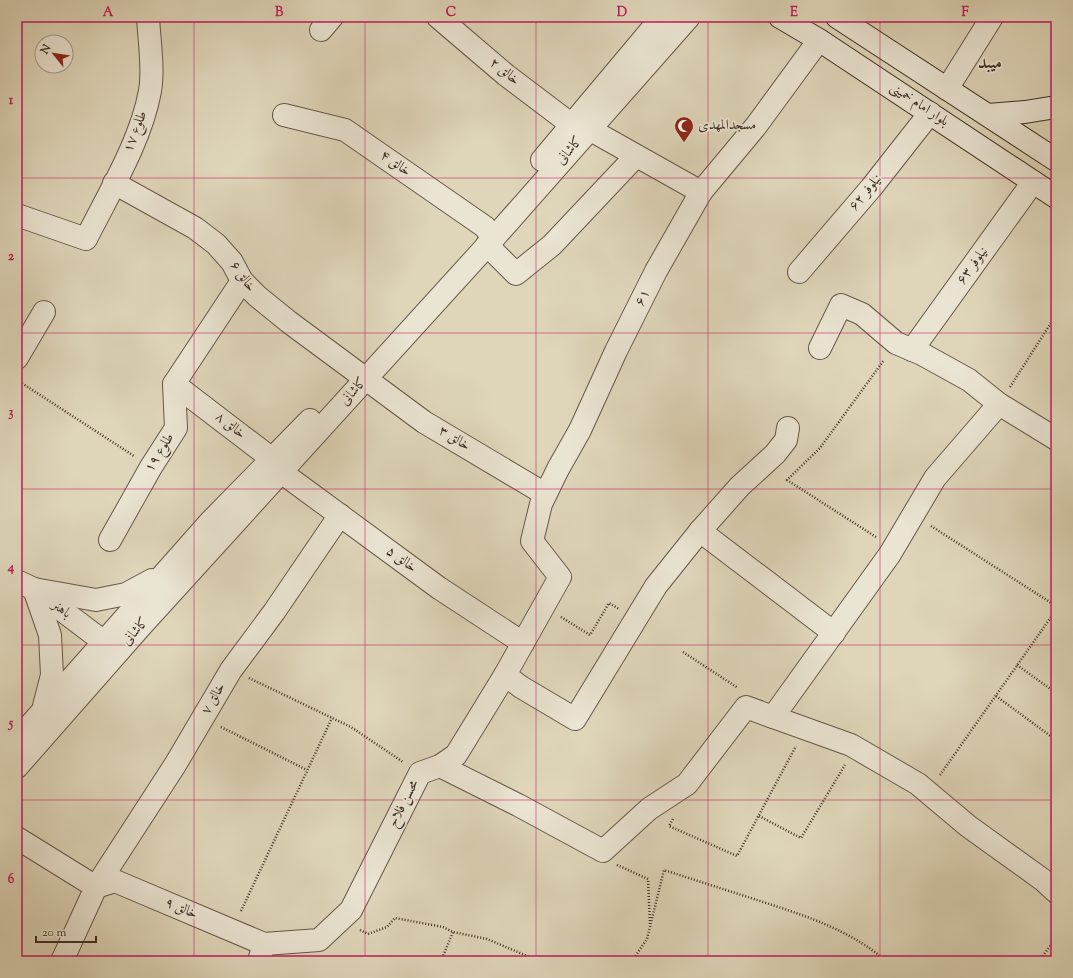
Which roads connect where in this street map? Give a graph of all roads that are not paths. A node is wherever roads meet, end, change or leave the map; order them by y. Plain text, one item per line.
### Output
1 (148, 17) edge
2 (438, 17) edge
3 (662, 17) edge
4 (689, 17) edge
5 (780, 17) edge
6 (992, 17) edge
7 (843, 19) edge
8 (819, 40) junction
9 (947, 89) junction
10 (1056, 107) edge
11 (930, 112) junction
12 (284, 115) dead end
13 (988, 115) junction
14 (580, 127) junction
15 (1054, 154) edge
16 (636, 156) junction
17 (1033, 182) junction
18 (114, 184) junction
19 (701, 192) junction
20 (1056, 197) edge
21 (17, 215) edge
22 (488, 237) junction
23 (799, 272) dead end
24 (242, 281) junction
25 (44, 312) dead end
26 (904, 346) junction
27 (820, 348) dead end
28 (17, 358) edge
29 (361, 376) junction
30 (174, 384) junction
31 (999, 404) junction
32 (788, 428) dead end
33 (1056, 439) edge
34 (276, 465) junction
35 (545, 494) junction
36 (340, 515) junction
37 (700, 531) junction
38 (110, 540) dead end
39 (194, 568) junction
40 (165, 573) junction
41 (560, 576) joint
42 (22, 585) edge
43 (834, 633) junction
44 (104, 642) junction
45 (524, 643) junction
46 (505, 675) junction
47 (42, 712) junction
48 (773, 717) junction
49 (25, 744) edge
50 (440, 766) junction
51 (17, 767) edge
52 (17, 838) edge
53 (96, 887) junction
54 (1056, 892) edge
55 (262, 952) edge
56 (62, 961) edge

1 - 18 street, طلوع ۱۷
2 - 14 street, خالق ۲
3 - 14 street, کاشانی
4 - 14 street, کاشانی
5 - 8 street, بلوار امام خمینی
6 - 9 street
7 - 9 street, بلوار امام خمینی
8 - 11 street, بلوار امام خمینی
8 - 19 street, ۶۱
9 - 13 street, بلوار امام خمینی
10 - 13 street
11 - 17 street, بلوار امام خمینی
11 - 23 street, نیلوفر ۶۲
12 - 22 street, خالق ۴
13 - 15 street, بلوار امام خمینی
14 - 16 street, خالق ۲
14 - 22 street, کاشانی
15 - 17 street, نیلوفر ۶۳
16 - 19 street, خالق ۲
16 - 22 street, خالق ۴
17 - 20 street, بلوار امام خمینی
17 - 26 street, نیلوفر ۶۳
18 - 21 street, طلوع ۱۷
18 - 24 street, خالق ۶
19 - 35 street, ۶۱
22 - 29 street, کاشانی
24 - 29 street, خالق ۶
24 - 30 street
25 - 28 street
26 - 27 street
26 - 31 street
29 - 34 street, کاشانی
29 - 35 street, خالق ۳
30 - 34 street, خالق ۸
30 - 38 street, طلوع ۱۹
31 - 33 street
31 - 43 street
32 - 37 street
34 - 36 street, خالق ۵
34 - 39 street, کاشانی
34 - 40 street, کاشانی
35 - 41 street, ۶۱
36 - 45 street, خالق ۵
36 - 53 street, خالق ۷
37 - 43 street
37 - 46 street
39 - 40 street
39 - 49 street, کاشانی
40 - 42 street
40 - 44 street, کاشانی
41 - 45 street, محسن فلاح
42 - 44 street, باهنر
42 - 47 street
43 - 48 street
44 - 47 street, کاشانی
45 - 46 street, محسن فلاح
46 - 50 street, محسن فلاح
47 - 49 street, کاشانی
48 - 50 street
48 - 54 street
49 - 51 street, کاشانی
50 - 55 street, محسن فلاح
52 - 53 street
53 - 55 street, خالق ۹
53 - 56 street

